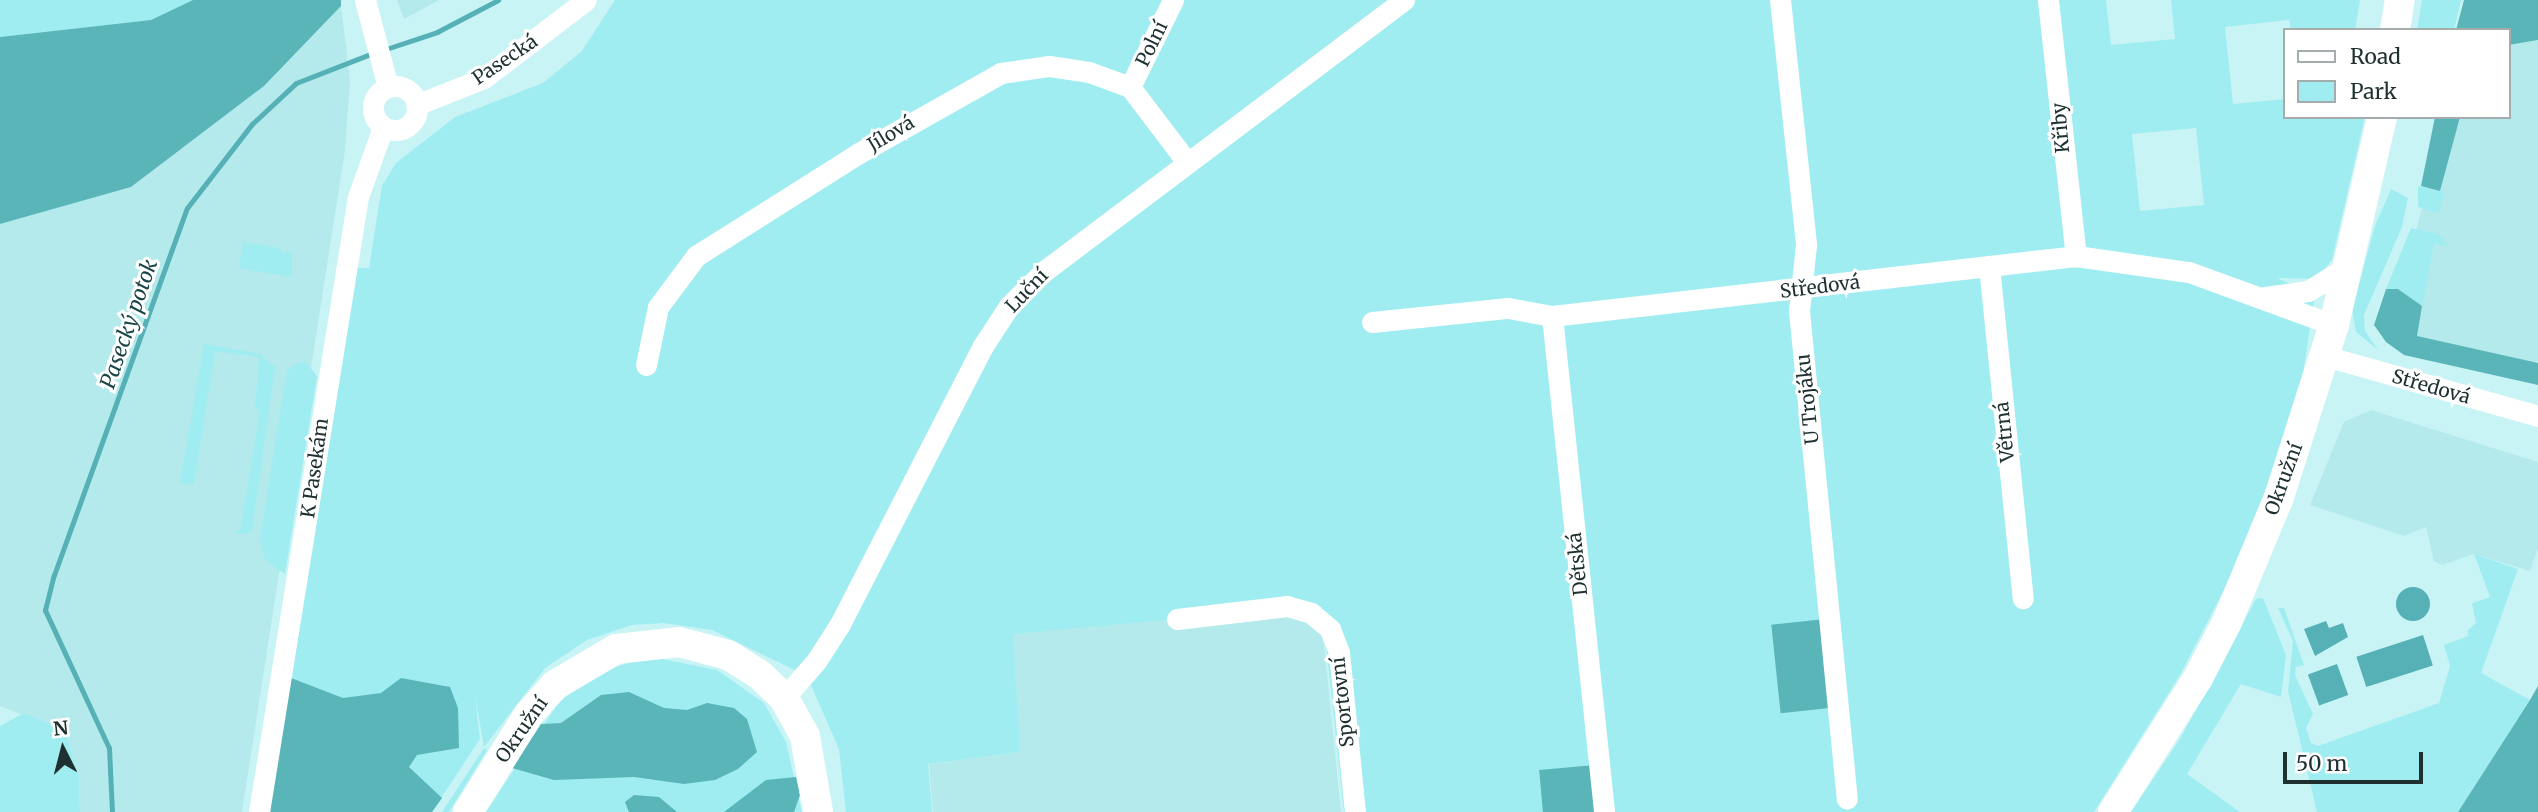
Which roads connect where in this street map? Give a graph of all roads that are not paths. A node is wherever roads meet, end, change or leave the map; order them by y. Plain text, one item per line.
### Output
1 (365, 0) edge
2 (586, 0) edge
3 (1173, 0) edge
4 (1404, 0) edge
5 (1780, 0) edge
6 (2048, 0) edge
7 (2400, 0) edge
8 (2395, 28) edge
9 (388, 87) junction
10 (1130, 87) junction
11 (416, 105) junction
12 (2382, 119) edge
13 (383, 127) junction
14 (1187, 162) junction
15 (2076, 256) junction
16 (2350, 265) junction
17 (1989, 266) junction
18 (1800, 290) junction
19 (2264, 297) junction
20 (1552, 316) junction
21 (1372, 321) dead end
22 (2334, 325) junction
23 (2325, 356) junction
24 (646, 365) dead end
25 (2538, 416) edge
26 (2023, 598) dead end
27 (1177, 619) dead end
28 (783, 698) junction
29 (1847, 799) dead end
30 (259, 812) edge
31 (468, 812) edge
32 (818, 812) edge
33 (1355, 812) edge
34 (1604, 812) edge
35 (2113, 812) edge

1 - 9 street
2 - 11 street, Pasecká
3 - 10 street, Polní
4 - 14 street, Luční
5 - 18 street, U Trojáku
6 - 15 street, Křiby
7 - 8 street
9 - 11 street
9 - 13 street
10 - 14 street
10 - 24 street, Jílová
11 - 13 street
12 - 16 street, Okružní
13 - 30 street, K Pasekám
14 - 28 street, Luční
15 - 17 street, Středová
15 - 19 street, Středová
16 - 19 street, Středová
16 - 22 street, Okružní
17 - 18 street, Středová
17 - 26 street, Větrná
18 - 20 street, Středová
18 - 29 street, U Trojáku
19 - 22 street, Středová
20 - 21 street, Středová
20 - 34 street, Dětská
22 - 23 street, Okružní
23 - 25 street, Středová
23 - 35 street, Okružní
27 - 33 street, Sportovní
28 - 31 street, Okružní
28 - 32 street, Okružní

